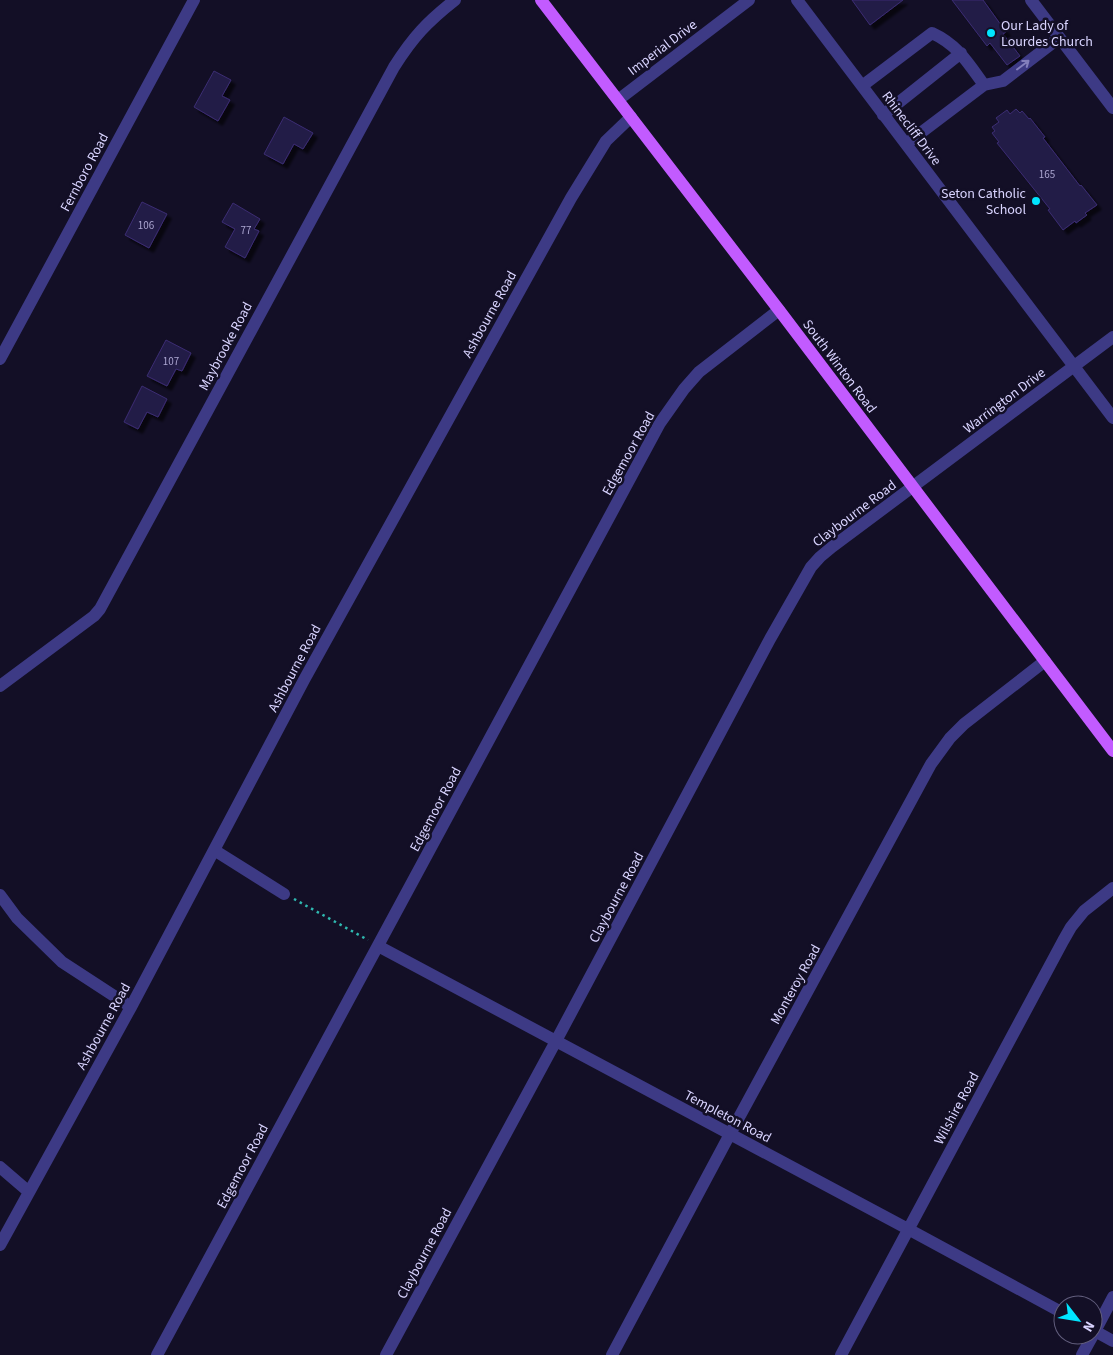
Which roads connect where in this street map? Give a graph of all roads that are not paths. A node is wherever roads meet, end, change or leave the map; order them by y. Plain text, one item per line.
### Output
1 (194, 0) edge
2 (455, 0) edge
3 (541, 0) edge
4 (748, 0) edge
5 (797, 0) edge
6 (1031, 0) edge
7 (1059, 38) junction
8 (961, 53) junction
9 (984, 85) junction
10 (862, 86) junction
11 (618, 100) junction
12 (1113, 108) edge
13 (883, 115) junction
14 (631, 117) junction
15 (906, 144) junction
16 (779, 310) junction
17 (1113, 337) edge
18 (0, 359) edge
19 (1074, 366) junction
20 (1113, 418) edge
21 (913, 487) junction
22 (1045, 661) junction
23 (0, 686) edge
24 (1113, 751) edge
25 (214, 850) junction
26 (1113, 888) edge
27 (284, 894) road end
28 (0, 895) edge
29 (378, 946) junction
30 (130, 1007) junction
31 (556, 1041) junction
32 (730, 1134) junction
33 (0, 1167) edge
34 (29, 1192) junction
35 (908, 1229) junction
36 (0, 1245) edge
37 (1113, 1297) edge
38 (1053, 1308) edge
39 (1103, 1315) edge
40 (157, 1355) edge
41 (386, 1355) edge
42 (612, 1355) edge
43 (841, 1355) edge

1 - 18 street, Fernboro Road
2 - 23 street, Maybrooke Road
3 - 11 main road, South Winton Road
4 - 11 street, Imperial Drive
5 - 10 street, Rhinecliff Drive
6 - 7 street
9 -> 7 street
7 - 12 street
8 - 9 street
8 - 10 street
8 - 13 street
9 - 15 street
10 - 13 street, Rhinecliff Drive
11 - 14 main road, South Winton Road
13 - 15 street, Rhinecliff Drive
14 - 16 main road, South Winton Road
14 - 25 street, Ashbourne Road
15 - 19 street, Rhinecliff Drive
16 - 21 main road, South Winton Road
16 - 29 street, Edgemoor Road
17 - 19 street, Warrington Drive
19 - 20 street, Rhinecliff Drive
19 - 21 street, Warrington Drive
21 - 22 main road, South Winton Road
21 - 31 street, Claybourne Road
22 - 24 main road, South Winton Road
22 - 32 street, Monteroy Road
25 - 27 street
25 - 30 street, Ashbourne Road
26 - 35 street, Wilshire Road
28 - 30 street
29 - 31 street, Templeton Road
29 - 40 street, Edgemoor Road
30 - 34 street, Ashbourne Road
31 - 32 street, Templeton Road
31 - 41 street, Claybourne Road
32 - 35 street, Templeton Road
32 - 42 street, Monteroy Road
33 - 34 street
34 - 36 street, Ashbourne Road
35 - 38 street, Templeton Road
35 - 43 street, Wilshire Road
37 - 39 street

